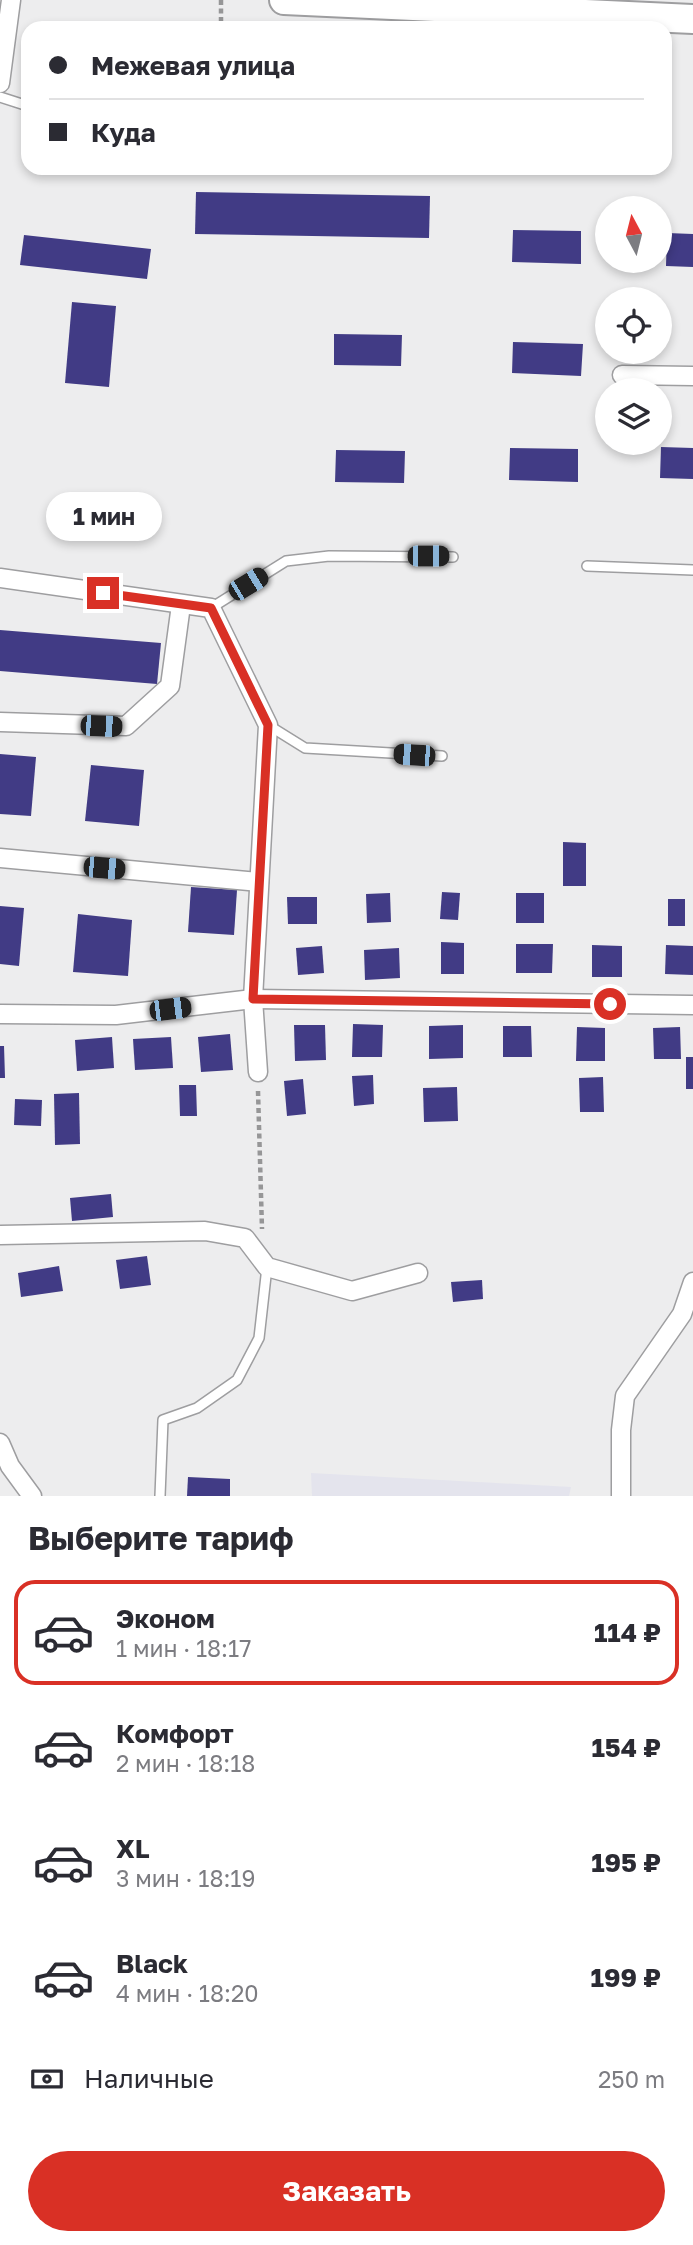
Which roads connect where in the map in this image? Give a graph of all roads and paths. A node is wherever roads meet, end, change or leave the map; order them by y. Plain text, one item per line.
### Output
1 (12, 0) edge
2 (221, 0) edge
3 (284, 0) edge
4 (693, 19) edge
5 (221, 21) edge
6 (0, 83) edge
7 (0, 97) edge
8 (21, 104) edge
9 (622, 375) dead end
10 (693, 376) edge
11 (453, 557) dead end
12 (587, 565) dead end
13 (693, 570) edge
14 (0, 579) edge
15 (181, 605) junction
16 (211, 608) junction
17 (0, 722) edge
18 (268, 725) junction
19 (442, 756) dead end
20 (0, 858) edge
21 (259, 882) junction
22 (253, 999) junction
23 (693, 1005) edge
24 (0, 1014) edge
25 (258, 1072) joint
26 (0, 1235) edge
27 (267, 1267) junction
28 (418, 1273) dead end
29 (693, 1282) edge
30 (0, 1443) edge
31 (32, 1496) edge
32 (160, 1496) edge
33 (621, 1496) edge

1 - 6 street
2 - 5 path
3 - 4 main road
7 - 8 lane
9 - 10 street
11 - 16 lane
12 - 13 lane
14 - 15 street
15 - 16 street
15 - 17 street
16 - 18 street
18 - 19 lane
18 - 21 street
20 - 21 street
21 - 22 street
22 - 23 street
22 - 24 street
22 - 25 street
25 - 27 path
26 - 27 street
27 - 28 street
27 - 32 lane
29 - 33 street
30 - 31 street

